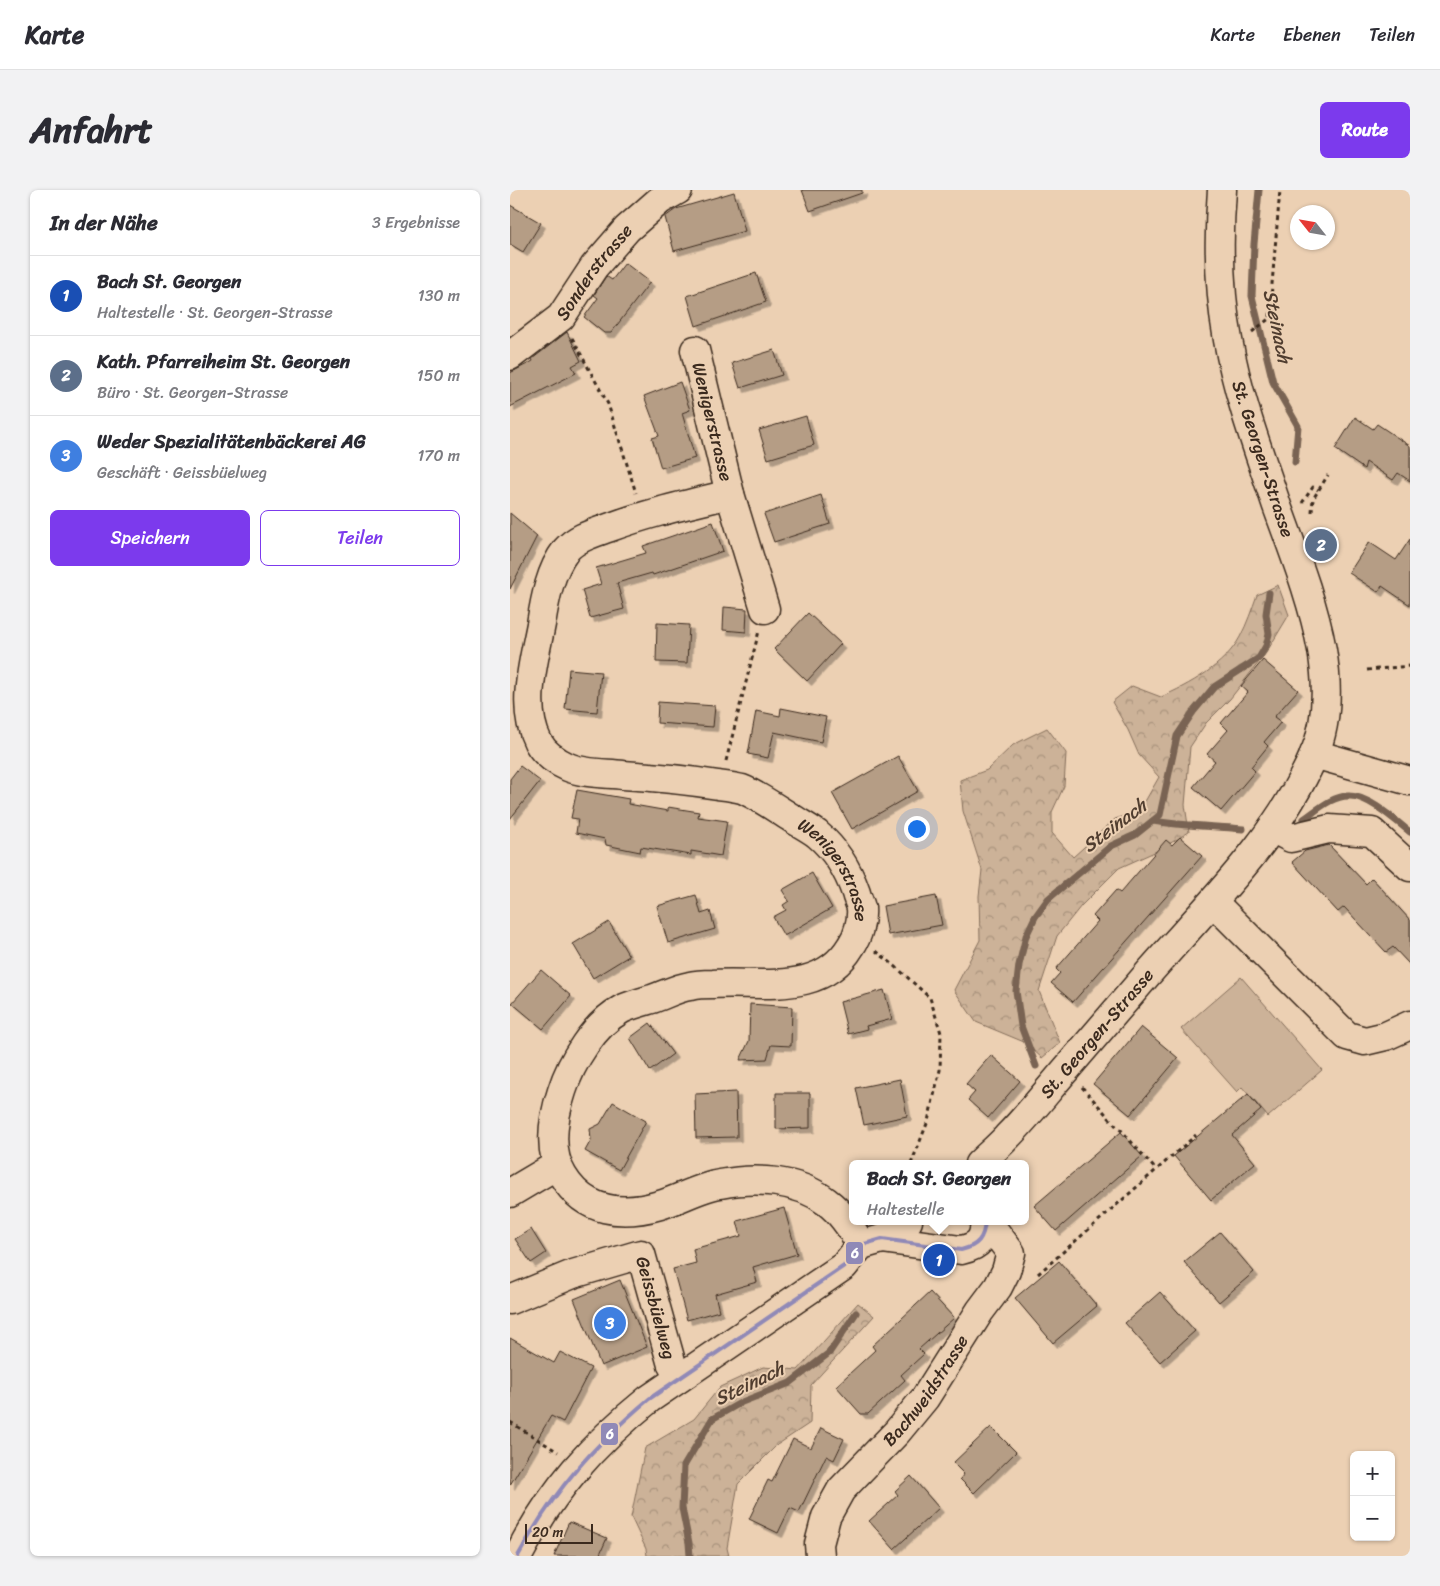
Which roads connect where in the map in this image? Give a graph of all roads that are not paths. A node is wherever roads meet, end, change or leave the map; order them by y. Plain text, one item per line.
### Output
1 (678, 190) edge
2 (1222, 190) edge
3 (695, 350) dead end
4 (510, 356) edge
5 (730, 494) junction
6 (765, 609) road end
7 (1314, 754) junction
8 (1410, 781) edge
9 (1272, 828) junction
10 (1410, 867) edge
11 (1213, 902) junction
12 (1410, 1025) edge
13 (982, 1160) edge
14 (557, 1165) junction
15 (510, 1193) edge
16 (849, 1223) edge
17 (851, 1225) edge
18 (901, 1225) edge
19 (985, 1225) edge
20 (989, 1225) edge
21 (872, 1242) junction
22 (510, 1300) edge
23 (679, 1378) junction
24 (518, 1556) edge
25 (820, 1556) edge

1 - 4 street, Sonderstrasse
2 - 7 street, St. Georgen-Strasse
3 - 5 street, Wenigerstrasse
5 - 6 street, Wenigerstrasse
5 - 14 street, Wenigerstrasse
7 - 8 street
7 - 9 street, St. Georgen-Strasse
9 - 10 street
9 - 11 street, St. Georgen-Strasse
11 - 12 street
11 - 13 street, St. Georgen-Strasse
14 - 15 street
14 - 16 street, Wenigerstrasse
17 - 21 street, Wenigerstrasse
18 - 21 street
19 - 21 street
20 - 25 street, Bachweidstrasse
21 - 23 street
22 - 23 street, Geissbüelweg
23 - 24 street

